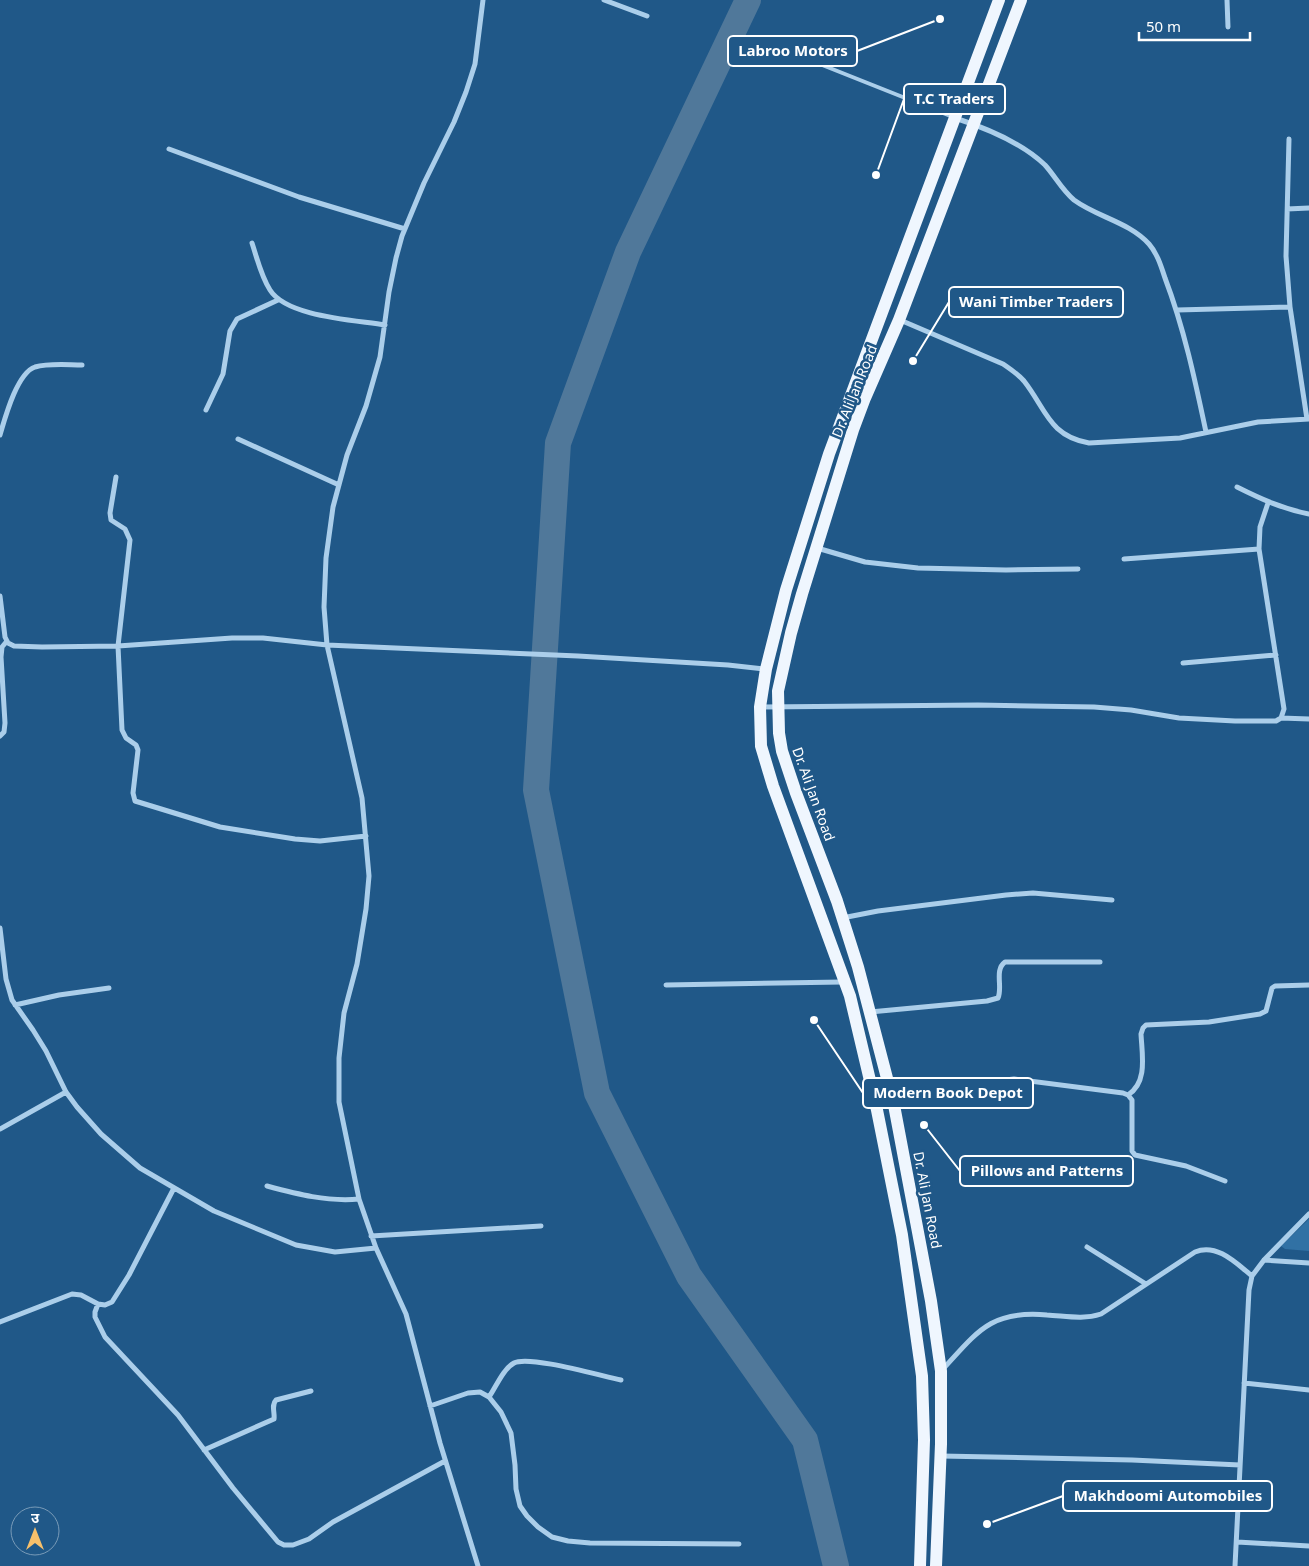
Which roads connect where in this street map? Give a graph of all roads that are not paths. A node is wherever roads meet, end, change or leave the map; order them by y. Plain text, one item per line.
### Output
1 (483, 0) edge
2 (604, 0) edge
3 (999, 0) edge
4 (1021, 0) edge
5 (1227, 0) edge
6 (647, 16) dead end
7 (1228, 27) dead end
8 (787, 52) dead end
9 (955, 118) junction
10 (974, 124) junction
11 (1289, 139) dead end
12 (169, 149) dead end
13 (1309, 208) edge
14 (1287, 209) junction
15 (405, 229) junction
16 (252, 243) dead end
17 (278, 300) junction
18 (1290, 307) junction
19 (1177, 310) junction
20 (899, 320) junction
21 (385, 325) junction
22 (82, 366) dead end
23 (206, 410) dead end
24 (1308, 419) edge
25 (1206, 432) junction
26 (0, 435) edge
27 (238, 439) dead end
28 (116, 477) dead end
29 (339, 485) junction
30 (1237, 487) dead end
31 (1268, 503) junction
32 (1309, 514) edge
33 (816, 548) junction
34 (1259, 549) junction
35 (1124, 559) dead end
36 (1078, 569) dead end
37 (0, 596) edge
38 (7, 641) junction
39 (327, 645) junction
40 (118, 646) junction
41 (1, 650) edge
42 (1276, 655) junction
43 (1183, 663) dead end
44 (766, 669) junction
45 (779, 706) junction
46 (760, 707) junction
47 (1281, 718) junction
48 (1309, 719) edge
49 (0, 736) edge
50 (366, 836) junction
51 (1112, 900) dead end
52 (842, 918) junction
53 (0, 930) edge
54 (1100, 962) dead end
55 (844, 982) junction
56 (666, 985) dead end
57 (1309, 985) edge
58 (109, 988) dead end
59 (15, 1005) junction
60 (870, 1012) junction
61 (66, 1092) junction
62 (1128, 1095) junction
63 (894, 1105) junction
64 (0, 1130) edge
65 (1225, 1181) dead end
66 (267, 1186) dead end
67 (174, 1188) junction
68 (359, 1199) junction
69 (1309, 1214) edge
70 (541, 1226) dead end
71 (371, 1236) junction
72 (1087, 1247) dead end
73 (376, 1248) junction
74 (1264, 1260) junction
75 (1309, 1263) edge
76 (1252, 1276) junction
77 (1146, 1284) junction
78 (98, 1304) junction
79 (0, 1322) edge
80 (941, 1371) junction
81 (621, 1380) dead end
82 (1244, 1383) junction
83 (1309, 1390) edge
84 (311, 1391) dead end
85 (489, 1397) junction
86 (430, 1406) junction
87 (204, 1450) junction
88 (940, 1456) junction
89 (445, 1461) junction
90 (1240, 1465) junction
91 (1237, 1542) junction
92 (739, 1544) dead end
93 (1309, 1546) edge
94 (478, 1566) edge
95 (920, 1566) edge
96 (936, 1566) edge
97 (1235, 1566) edge

1 - 15 street
2 - 6 street
3 - 9 main road, Dr. Ali Jan Road
4 - 10 main road, Dr. Ali Jan Road
5 - 7 street
8 - 9 lane
9 - 10 street
9 - 44 main road, Dr. Ali Jan Road
10 - 19 street
10 - 20 main road, Dr. Ali Jan Road
11 - 14 street
12 - 15 street
13 - 14 street
14 - 18 street
15 - 21 street
16 - 17 street
17 - 21 street
17 - 23 street
18 - 19 street
18 - 24 street
19 - 25 street
20 - 25 street
20 - 33 main road, Dr. Ali Jan Road
21 - 29 street
22 - 26 street
24 - 25 street
27 - 29 street
28 - 40 street
29 - 39 street
30 - 31 street
31 - 32 street
31 - 34 street
33 - 36 street
33 - 45 main road, Dr. Ali Jan Road
34 - 35 street
34 - 42 street
37 - 38 street
38 - 40 street
38 - 41 street
39 - 40 street
39 - 44 street
39 - 50 street
40 - 50 street
41 - 49 street
42 - 43 street
42 - 47 street
44 - 46 main road, Dr. Ali Jan Road
45 - 46 street
45 - 47 street
45 - 52 main road, Dr. Ali Jan Road
46 - 55 main road, Dr. Ali Jan Road
47 - 48 street
50 - 68 street
51 - 52 street
52 - 60 main road, Dr. Ali Jan Road
53 - 59 street
54 - 60 street
55 - 56 street
55 - 95 main road, Dr. Ali Jan Road
57 - 62 street
58 - 59 street
59 - 61 street
60 - 63 main road, Dr. Ali Jan Road
61 - 64 street
61 - 67 street
62 - 63 street
62 - 65 street
63 - 80 main road, Dr. Ali Jan Road
66 - 68 street
67 - 73 street
67 - 78 street
68 - 71 street
69 - 74 street
70 - 71 street
71 - 73 street
72 - 77 street
73 - 86 street
74 - 75 street
74 - 76 street
76 - 77 street
76 - 82 street
77 - 80 street
78 - 79 street
78 - 87 street
80 - 88 main road, Dr. Ali Jan Road
81 - 85 street
82 - 83 street
82 - 90 street
84 - 87 street
85 - 86 street
85 - 92 street
86 - 89 street
87 - 89 street
88 - 90 street
88 - 96 main road, Dr. Ali Jan Road
89 - 94 street
90 - 91 street
91 - 93 street
91 - 97 street

